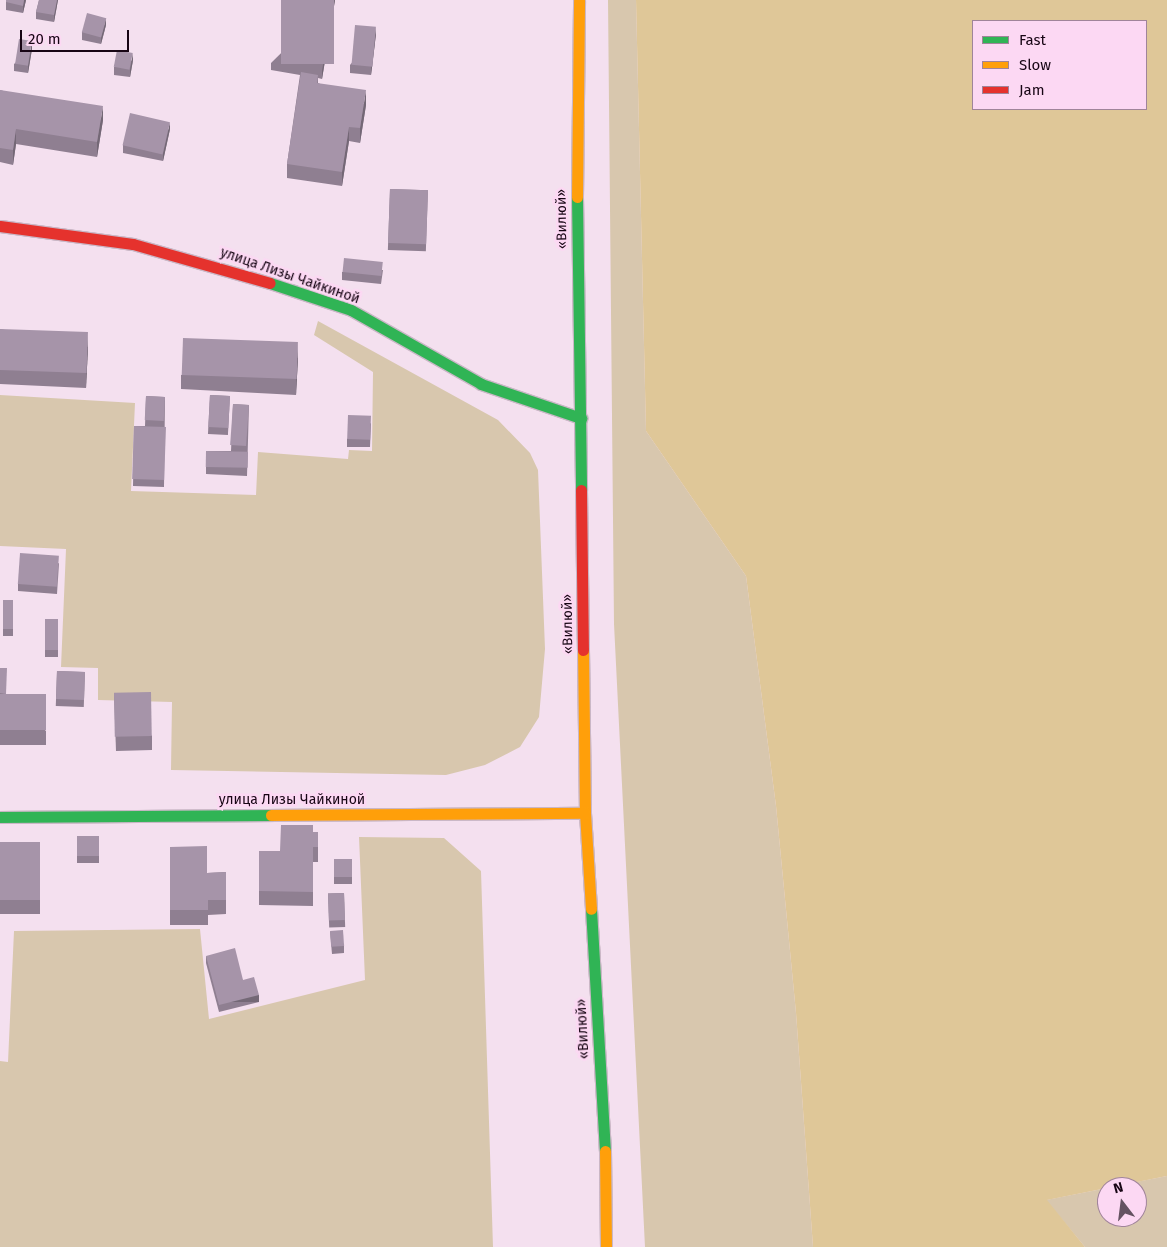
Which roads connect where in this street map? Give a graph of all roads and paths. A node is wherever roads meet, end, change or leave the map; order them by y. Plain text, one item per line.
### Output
1 (579, 0) edge
2 (0, 226) edge
3 (581, 418) junction
4 (585, 814) junction
5 (0, 817) edge
6 (606, 1247) edge

1 - 3 main road, «Вилюй»
2 - 3 main road, улица Лизы Чайкиной
3 - 4 main road, «Вилюй»
4 - 5 main road, улица Лизы Чайкиной
4 - 6 main road, «Вилюй»

